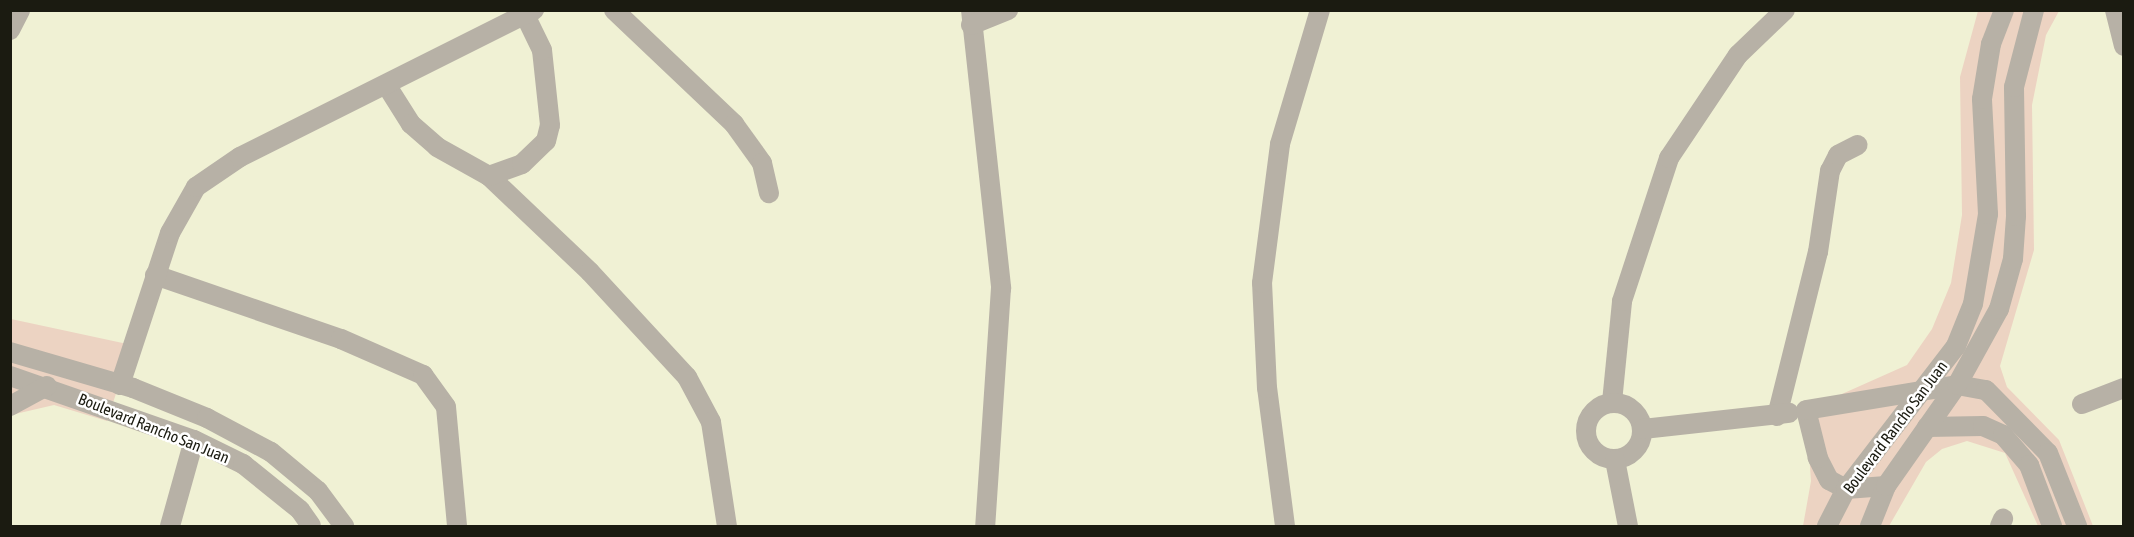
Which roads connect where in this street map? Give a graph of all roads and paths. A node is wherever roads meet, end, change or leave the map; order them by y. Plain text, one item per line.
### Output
1 (20, 10) edge
2 (614, 10) edge
3 (1008, 10) edge
4 (1320, 10) edge
5 (1785, 10) edge
6 (2004, 10) edge
7 (2034, 10) edge
8 (2115, 10) edge
9 (530, 13) edge
10 (971, 18) edge
11 (10, 30) edge
12 (2124, 46) edge
13 (387, 86) junction
14 (1858, 145) dead end
15 (489, 176) junction
16 (769, 194) dead end
17 (155, 274) junction
18 (10, 352) edge
19 (10, 376) edge
20 (120, 384) junction
21 (1957, 385) junction
22 (46, 386) junction
23 (2124, 388) edge
24 (1926, 390) junction
25 (1612, 402) junction
26 (1999, 402) junction
27 (2082, 404) dead end
28 (10, 406) edge
29 (1806, 410) junction
30 (1777, 416) junction
31 (1983, 426) junction
32 (1927, 427) junction
33 (1643, 429) junction
34 (194, 440) junction
35 (1615, 460) junction
36 (1886, 486) junction
37 (1846, 489) junction
38 (170, 526) edge
39 (311, 526) edge
40 (344, 526) edge
41 (457, 526) edge
42 (727, 526) edge
43 (985, 526) edge
44 (1285, 526) edge
45 (1628, 526) edge
46 (1827, 526) edge
47 (1870, 526) edge
48 (2052, 526) edge
49 (2077, 526) edge

1 - 11 street
2 - 16 street
3 - 10 street
4 - 44 street
5 - 25 street
6 - 24 street, Boulevard Rancho San Juan
7 - 21 street, Boulevard Rancho San Juan
8 - 12 street
9 - 13 street
9 - 15 street
10 - 43 street
13 - 15 street
13 - 17 street
14 - 30 street
15 - 42 street
17 - 20 street
17 - 41 street
18 - 20 street, Boulevard Rancho San Juan
19 - 22 street, Boulevard Rancho San Juan
20 - 40 street, Boulevard Rancho San Juan
21 - 24 street
21 - 26 street
21 - 32 street, Boulevard Rancho San Juan
22 - 28 street
22 - 34 street, Boulevard Rancho San Juan
23 - 27 street
24 - 29 street
24 - 37 street, Boulevard Rancho San Juan
25 - 33 street
25 - 35 street
26 - 31 street
26 - 49 street
29 - 30 street
29 - 37 street
30 - 33 street
31 - 32 street
31 - 48 street
32 - 36 street, Boulevard Rancho San Juan
33 - 35 street
34 - 38 street
34 - 39 street, Boulevard Rancho San Juan
35 - 45 street
36 - 37 street
36 - 47 street, Boulevard Rancho San Juan
37 - 46 street, Boulevard Rancho San Juan

